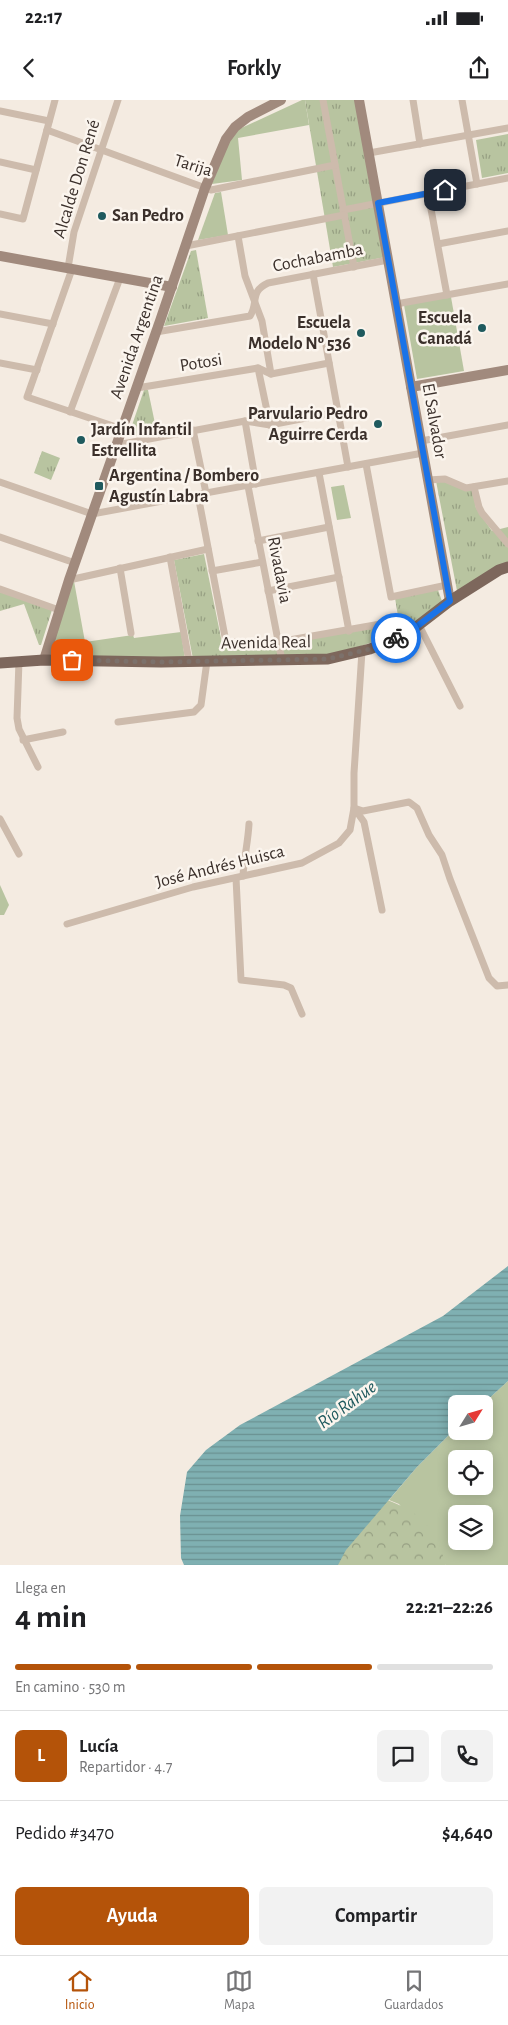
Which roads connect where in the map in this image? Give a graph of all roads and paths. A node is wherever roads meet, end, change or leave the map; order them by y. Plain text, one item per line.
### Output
1 (55, 100) edge
2 (118, 100) edge
3 (281, 100) edge
4 (322, 100) edge
5 (359, 100) edge
6 (413, 100) edge
7 (462, 100) edge
8 (0, 111) edge
9 (49, 121) junction
10 (508, 128) edge
11 (47, 130) junction
12 (468, 135) junction
13 (420, 144) junction
14 (100, 150) junction
15 (369, 152) junction
16 (0, 162) edge
17 (335, 165) junction
18 (36, 170) junction
19 (508, 178) edge
20 (477, 184) junction
21 (205, 188) junction
22 (428, 193) junction
23 (378, 203) junction
24 (344, 212) junction
25 (0, 214) edge
26 (508, 231) edge
27 (238, 236) junction
28 (438, 244) junction
29 (186, 246) junction
30 (0, 256) edge
31 (388, 260) junction
32 (354, 267) junction
33 (70, 268) junction
34 (313, 274) junction
35 (120, 278) junction
36 (508, 284) edge
37 (172, 287) junction
38 (447, 295) junction
39 (254, 298) junction
40 (396, 304) junction
41 (0, 314) edge
42 (53, 324) junction
43 (156, 332) junction
44 (0, 363) edge
45 (328, 363) junction
46 (258, 368) junction
47 (37, 370) junction
48 (508, 370) edge
49 (271, 374) junction
50 (411, 387) junction
51 (137, 388) junction
52 (70, 412) junction
53 (337, 412) junction
54 (245, 421) junction
55 (270, 425) junction
56 (508, 425) edge
57 (122, 429) junction
58 (193, 430) junction
59 (421, 441) junction
60 (117, 445) junction
61 (423, 454) junction
62 (366, 464) junction
63 (348, 467) junction
64 (318, 473) junction
65 (428, 480) junction
66 (508, 481) edge
67 (0, 482) edge
68 (256, 484) junction
69 (248, 486) junction
70 (474, 487) junction
71 (206, 493) junction
72 (198, 494) junction
73 (92, 514) junction
74 (329, 527) junction
75 (508, 530) edge
76 (502, 535) junction
77 (0, 537) edge
78 (258, 541) junction
79 (508, 544) edge
80 (208, 549) junction
81 (170, 558) junction
82 (262, 562) junction
83 (75, 563) junction
84 (508, 567) edge
85 (120, 568) junction
86 (212, 571) junction
87 (339, 577) junction
88 (69, 580) junction
89 (447, 585) junction
90 (0, 588) edge
91 (268, 591) junction
92 (450, 601) junction
93 (59, 610) junction
94 (392, 622) dead end
95 (419, 625) junction
96 (349, 631) junction
97 (132, 633) dead end
98 (278, 642) junction
99 (362, 651) junction
100 (44, 660) junction
101 (282, 660) junction
102 (19, 661) junction
103 (189, 661) junction
104 (207, 661) junction
105 (0, 663) edge
106 (460, 706) dead end
107 (118, 722) dead end
108 (63, 732) dead end
109 (23, 740) junction
110 (38, 767) dead end
111 (354, 808) junction
112 (0, 819) edge
113 (249, 824) dead end
114 (19, 854) dead end
115 (240, 877) junction
116 (382, 910) dead end
117 (67, 924) dead end
118 (508, 985) edge
119 (302, 1014) dead end

1 - 9 street
2 - 14 street, Alcalde Don René
3 - 21 street, Avenida Argentina
4 - 17 street
5 - 15 street, El Salvador
6 - 13 street
7 - 12 street
8 - 9 street
9 - 11 street
10 - 12 street
11 - 14 street, Tarija
11 - 18 street
12 - 13 street
12 - 20 street
13 - 15 street
14 - 21 street, Tarija
14 - 33 street, Alcalde Don René
15 - 23 street, El Salvador
16 - 18 street
17 - 21 street, Tarija
17 - 24 street
18 - 25 street
19 - 20 street
20 - 22 street
21 - 29 street, Avenida Argentina
22 - 23 street
22 - 28 street
23 - 24 street
23 - 31 street, El Salvador
24 - 27 street
24 - 32 street
26 - 28 street
27 - 29 street
27 - 39 street
28 - 38 street
29 - 37 street, Avenida Argentina
30 - 33 street
31 - 32 street, Cochabamba
31 - 40 street, El Salvador
32 - 34 street, Cochabamba
33 - 35 street
33 - 42 street, Alcalde Don René
34 - 39 street, Cochabamba
34 - 45 street
35 - 37 street
35 - 52 street
36 - 38 street
37 - 43 street, Avenida Argentina
38 - 40 street
39 - 43 street, Cochabamba
39 - 49 street
40 - 50 street, El Salvador
41 - 42 street
42 - 47 street, Alcalde Don René
43 - 51 street, Avenida Argentina
44 - 47 street
45 - 49 street
45 - 53 street
46 - 49 street
46 - 51 street, Potosi
46 - 55 street
47 - 52 street, Alcalde Don René
48 - 50 street
50 - 59 street, El Salvador
51 - 57 street, Avenida Argentina
52 - 57 street
53 - 55 street
53 - 63 street
54 - 55 street
54 - 58 street
54 - 68 street
56 - 59 street
57 - 60 street, Avenida Argentina
58 - 60 street
58 - 71 street
59 - 61 street, El Salvador
60 - 73 street, Avenida Argentina
61 - 62 street
61 - 65 street, El Salvador
62 - 63 street
62 - 89 street
63 - 64 street
64 - 68 street
64 - 74 street
65 - 70 street
65 - 89 street, El Salvador
66 - 70 street
67 - 73 street
68 - 69 street
69 - 71 street
69 - 78 street, Rivadavia
70 - 76 street
71 - 72 street
72 - 73 street
72 - 80 street
73 - 83 street, Avenida Argentina
74 - 78 street
74 - 87 street
75 - 76 street
76 - 79 street
77 - 83 street
78 - 82 street, Rivadavia
80 - 81 street
80 - 86 street
81 - 85 street
81 - 103 street
82 - 86 street
82 - 91 street, Rivadavia
83 - 88 street, Avenida Argentina
84 - 92 main road, Avenida Real
85 - 88 street
85 - 97 street
86 - 98 street
87 - 91 street
87 - 96 street
88 - 93 street, Avenida Argentina
89 - 92 street, El Salvador
90 - 93 street
91 - 98 street, Rivadavia
92 - 95 main road, Avenida Real
93 - 100 street, Avenida Argentina
94 - 96 street
95 - 99 main road, Avenida Real
95 - 106 street
96 - 98 street
98 - 101 street, Rivadavia
99 - 101 main road, Avenida Real
99 - 111 street, José Andrés Huisca
100 - 102 main road, Avenida Real
100 - 103 main road, Avenida Real
101 - 104 main road, Avenida Real
102 - 105 main road, Avenida Real
102 - 109 street
103 - 104 main road, Avenida Real
104 - 107 street
108 - 109 street
109 - 110 street
111 - 115 street, José Andrés Huisca
111 - 116 street, José Andrés Huisca
111 - 118 street
112 - 114 street
113 - 115 street
115 - 117 street, José Andrés Huisca
115 - 119 street

